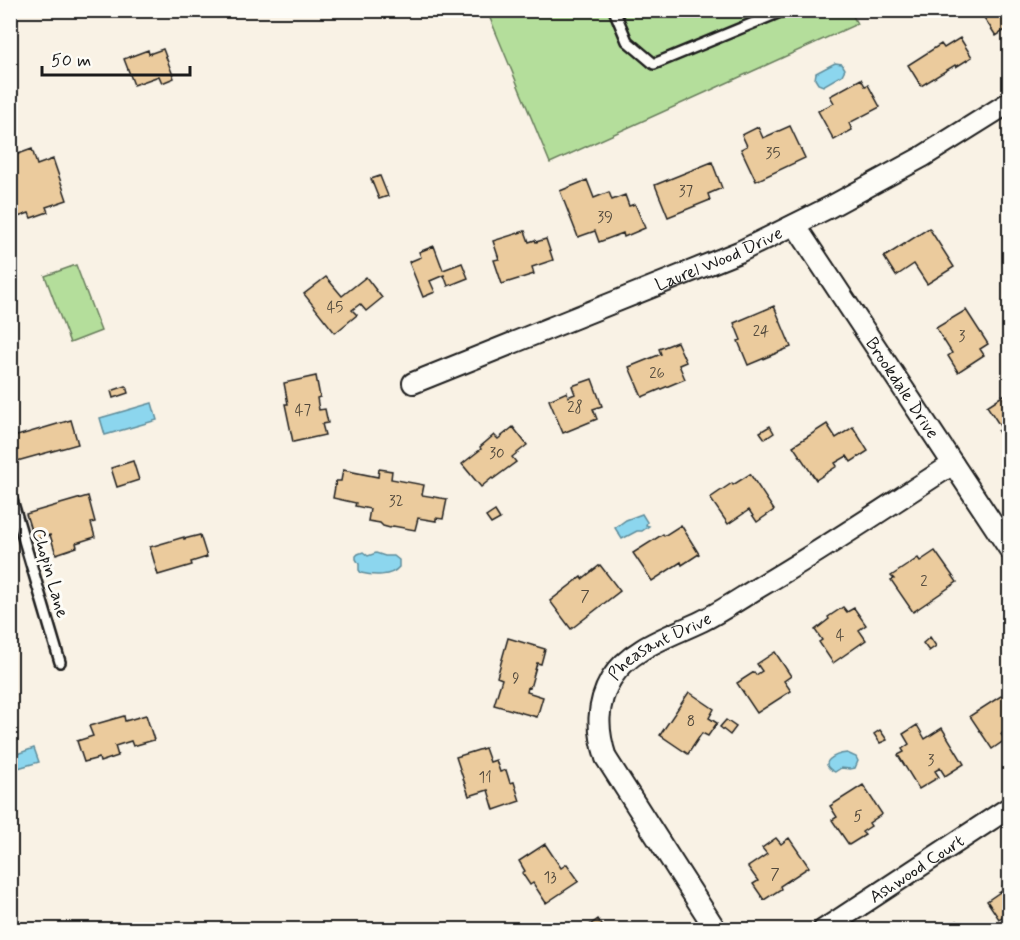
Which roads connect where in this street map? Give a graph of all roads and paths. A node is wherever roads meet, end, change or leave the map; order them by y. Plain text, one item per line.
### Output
1 (614, 10) edge
2 (785, 10) edge
3 (1010, 102) edge
4 (795, 225) junction
5 (413, 383) dead end
6 (953, 464) junction
7 (10, 493) edge
8 (1010, 550) edge
9 (60, 662) dead end
10 (1010, 807) edge
11 (717, 930) edge
12 (823, 930) edge

1 - 2 lane
3 - 4 street, Laurel Wood Drive
4 - 5 street, Laurel Wood Drive
4 - 6 street, Brookdale Drive
6 - 8 street, Brookdale Drive
6 - 11 street, Pheasant Drive
7 - 9 lane, Chopin Lane
10 - 12 street, Ashwood Court

